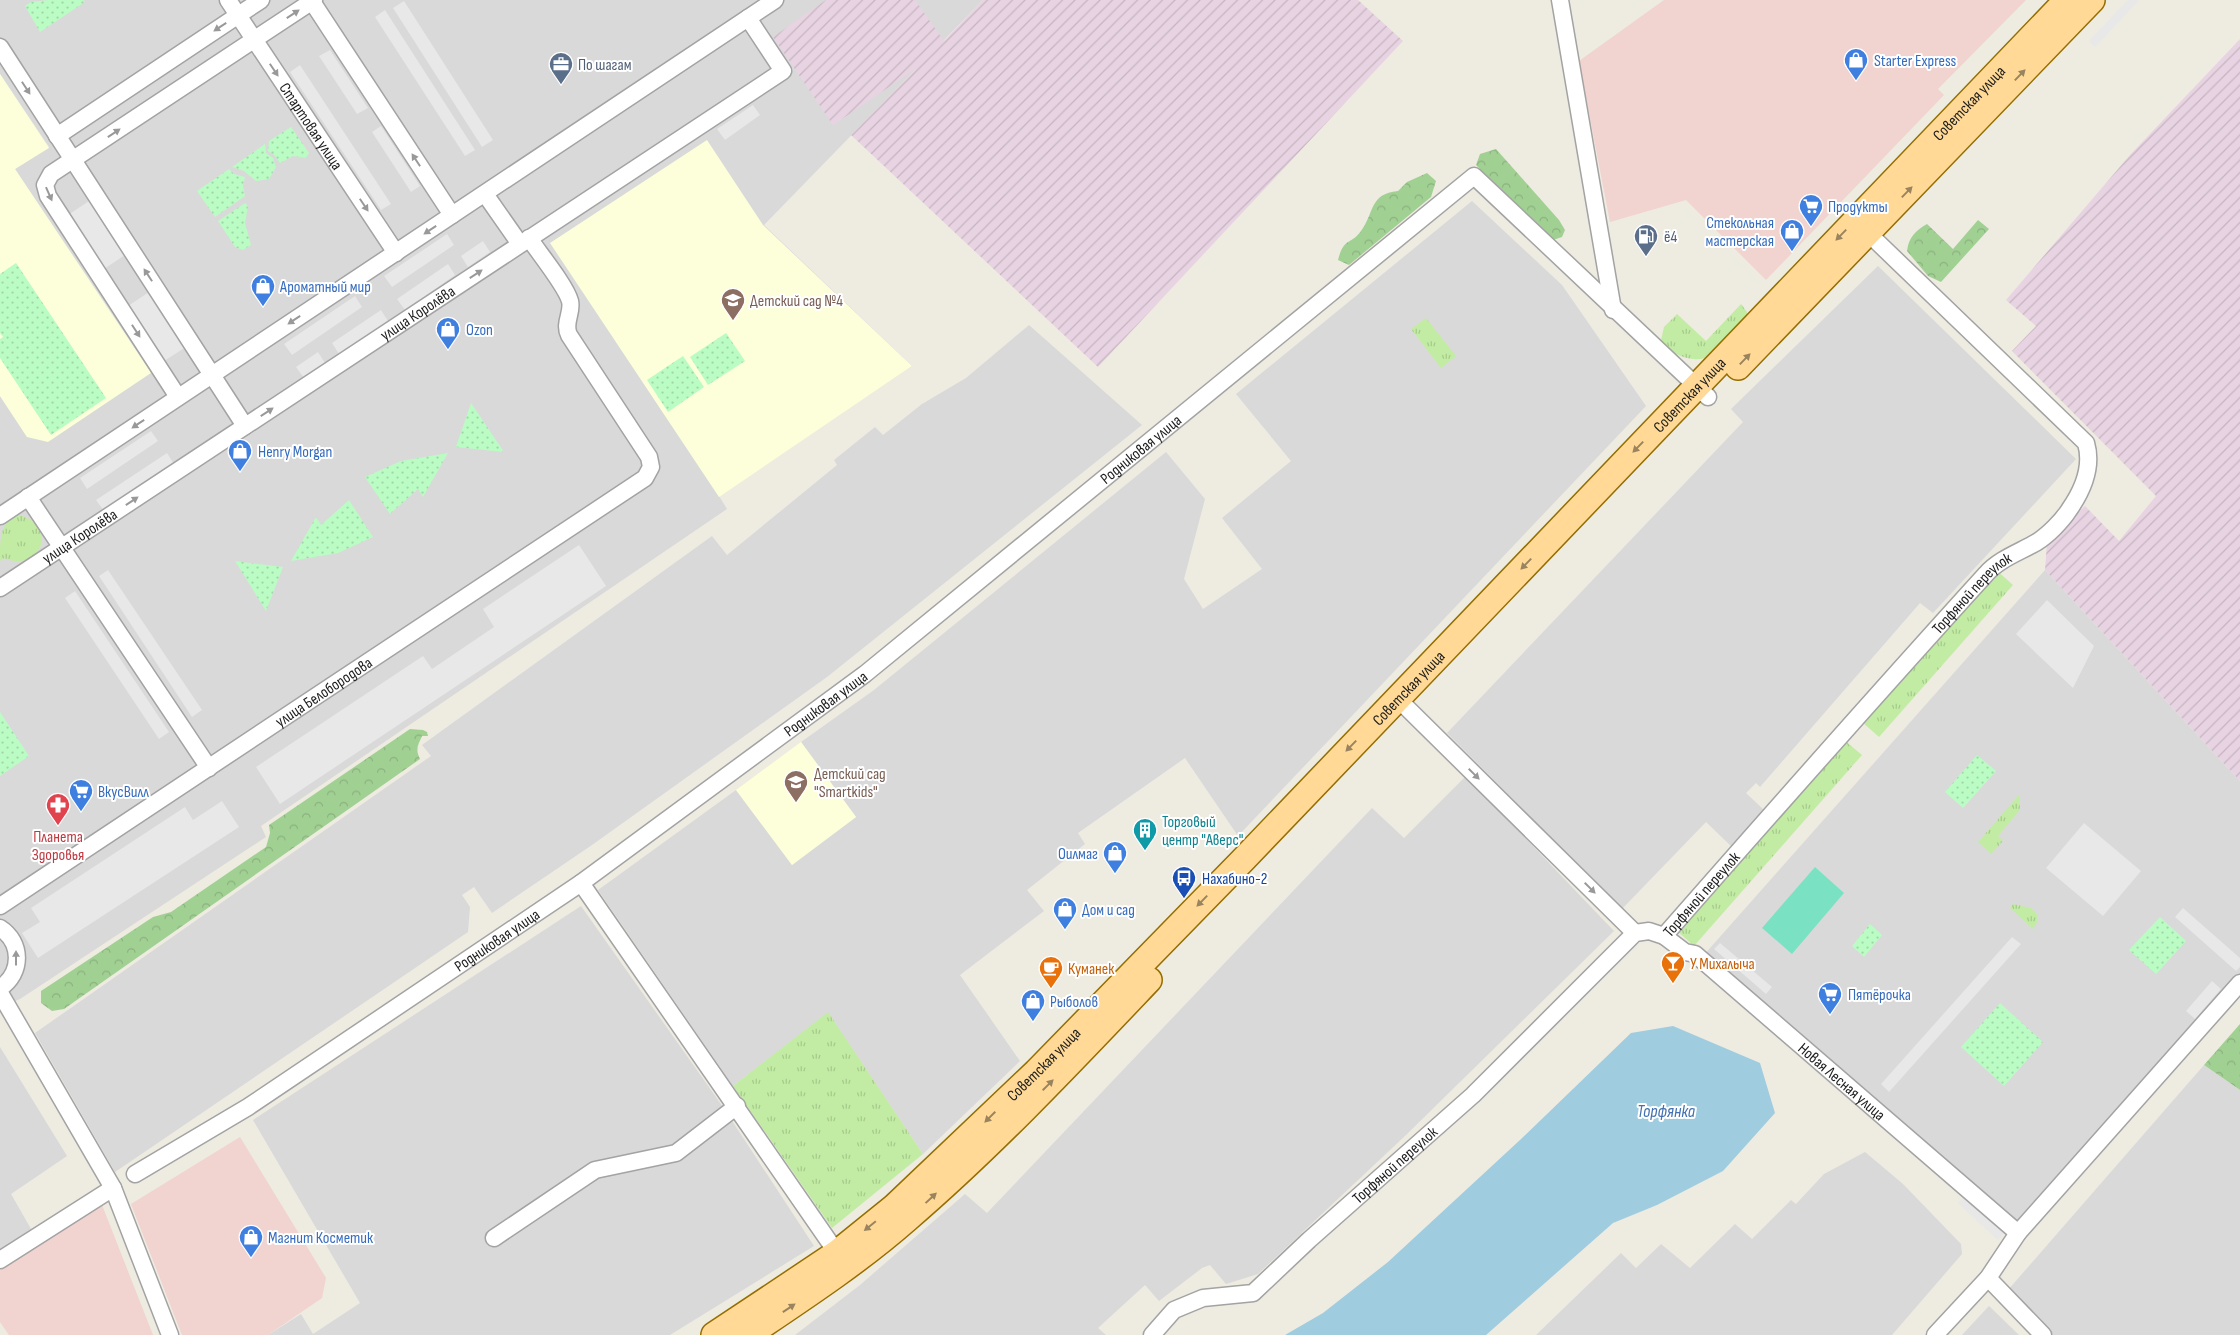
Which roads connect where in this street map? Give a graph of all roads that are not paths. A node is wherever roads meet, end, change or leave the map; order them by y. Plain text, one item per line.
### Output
1 (228, 0) edge
2 (261, 0) edge
3 (775, 0) edge
4 (1560, 0) edge
5 (2067, 0) edge
6 (2092, 0) edge
7 (312, 1) edge
8 (238, 15) junction
9 (748, 18) junction
10 (254, 40) junction
11 (0, 47) edge
12 (57, 136) junction
13 (73, 160) junction
14 (485, 194) junction
15 (452, 216) junction
16 (1868, 233) junction
17 (525, 242) junction
18 (396, 253) junction
19 (1613, 310) junction
20 (212, 375) junction
21 (1702, 392) junction
22 (178, 397) junction
23 (245, 426) junction
24 (28, 497) junction
25 (0, 516) edge
26 (62, 547) junction
27 (0, 588) edge
28 (1403, 704) junction
29 (209, 768) junction
30 (581, 883) junction
31 (0, 906) edge
32 (0, 928) edge
33 (1635, 933) junction
34 (1664, 936) junction
35 (2240, 983) edge
36 (0, 988) edge
37 (0, 993) edge
38 (737, 1106) junction
39 (135, 1174) dead end
40 (113, 1188) junction
41 (2018, 1233) junction
42 (494, 1238) dead end
43 (837, 1253) junction
44 (0, 1260) edge
45 (1988, 1278) junction
46 (170, 1335) edge
47 (714, 1335) edge
48 (748, 1335) edge
49 (1152, 1335) edge
50 (1935, 1335) edge
51 (2043, 1335) edge

1 - 8 street, Стартовая улица
2 - 8 street
3 - 9 street
4 - 19 street
5 -> 21 main road, Советская улица
16 -> 6 main road, Советская улица
10 -> 7 street
15 -> 7 street
8 - 10 street, Стартовая улица
8 -> 12 street
9 - 14 street
9 - 17 street, улица Королёва
13 -> 10 street
10 -> 18 street, Стартовая улица
11 -> 12 street
12 - 13 street
20 -> 13 street
13 -> 22 street
14 - 15 street
14 - 17 street
15 -> 18 street
21 -> 16 main road, Советская улица
16 - 34 street, Торфяной переулок
23 -> 17 street, улица Королёва
17 - 29 street, улица Белобородова
18 -> 20 street
19 - 21 street
19 - 30 street, Родниковая улица
20 - 22 street
20 - 23 street
21 - 28 main road, Советская улица
22 -> 24 street
26 -> 23 street, улица Королёва
24 - 25 street
24 - 26 street
26 - 27 street, улица Королёва
26 - 29 street
28 -> 33 street
28 -> 43 main road, Советская улица
48 -> 28 main road, Советская улица
29 - 31 street, улица Белобородова
30 - 38 street
30 - 39 street, Родниковая улица
36 -> 32 street
33 - 34 street, Торфяной переулок
33 - 49 street, Торфяной переулок
34 - 41 street, Новая Лесная улица
35 - 41 street
37 - 40 street
38 - 42 street
38 - 43 street
40 - 44 street
40 - 46 street
41 - 45 street
43 - 47 main road, Советская улица
45 - 50 street
45 - 51 street

